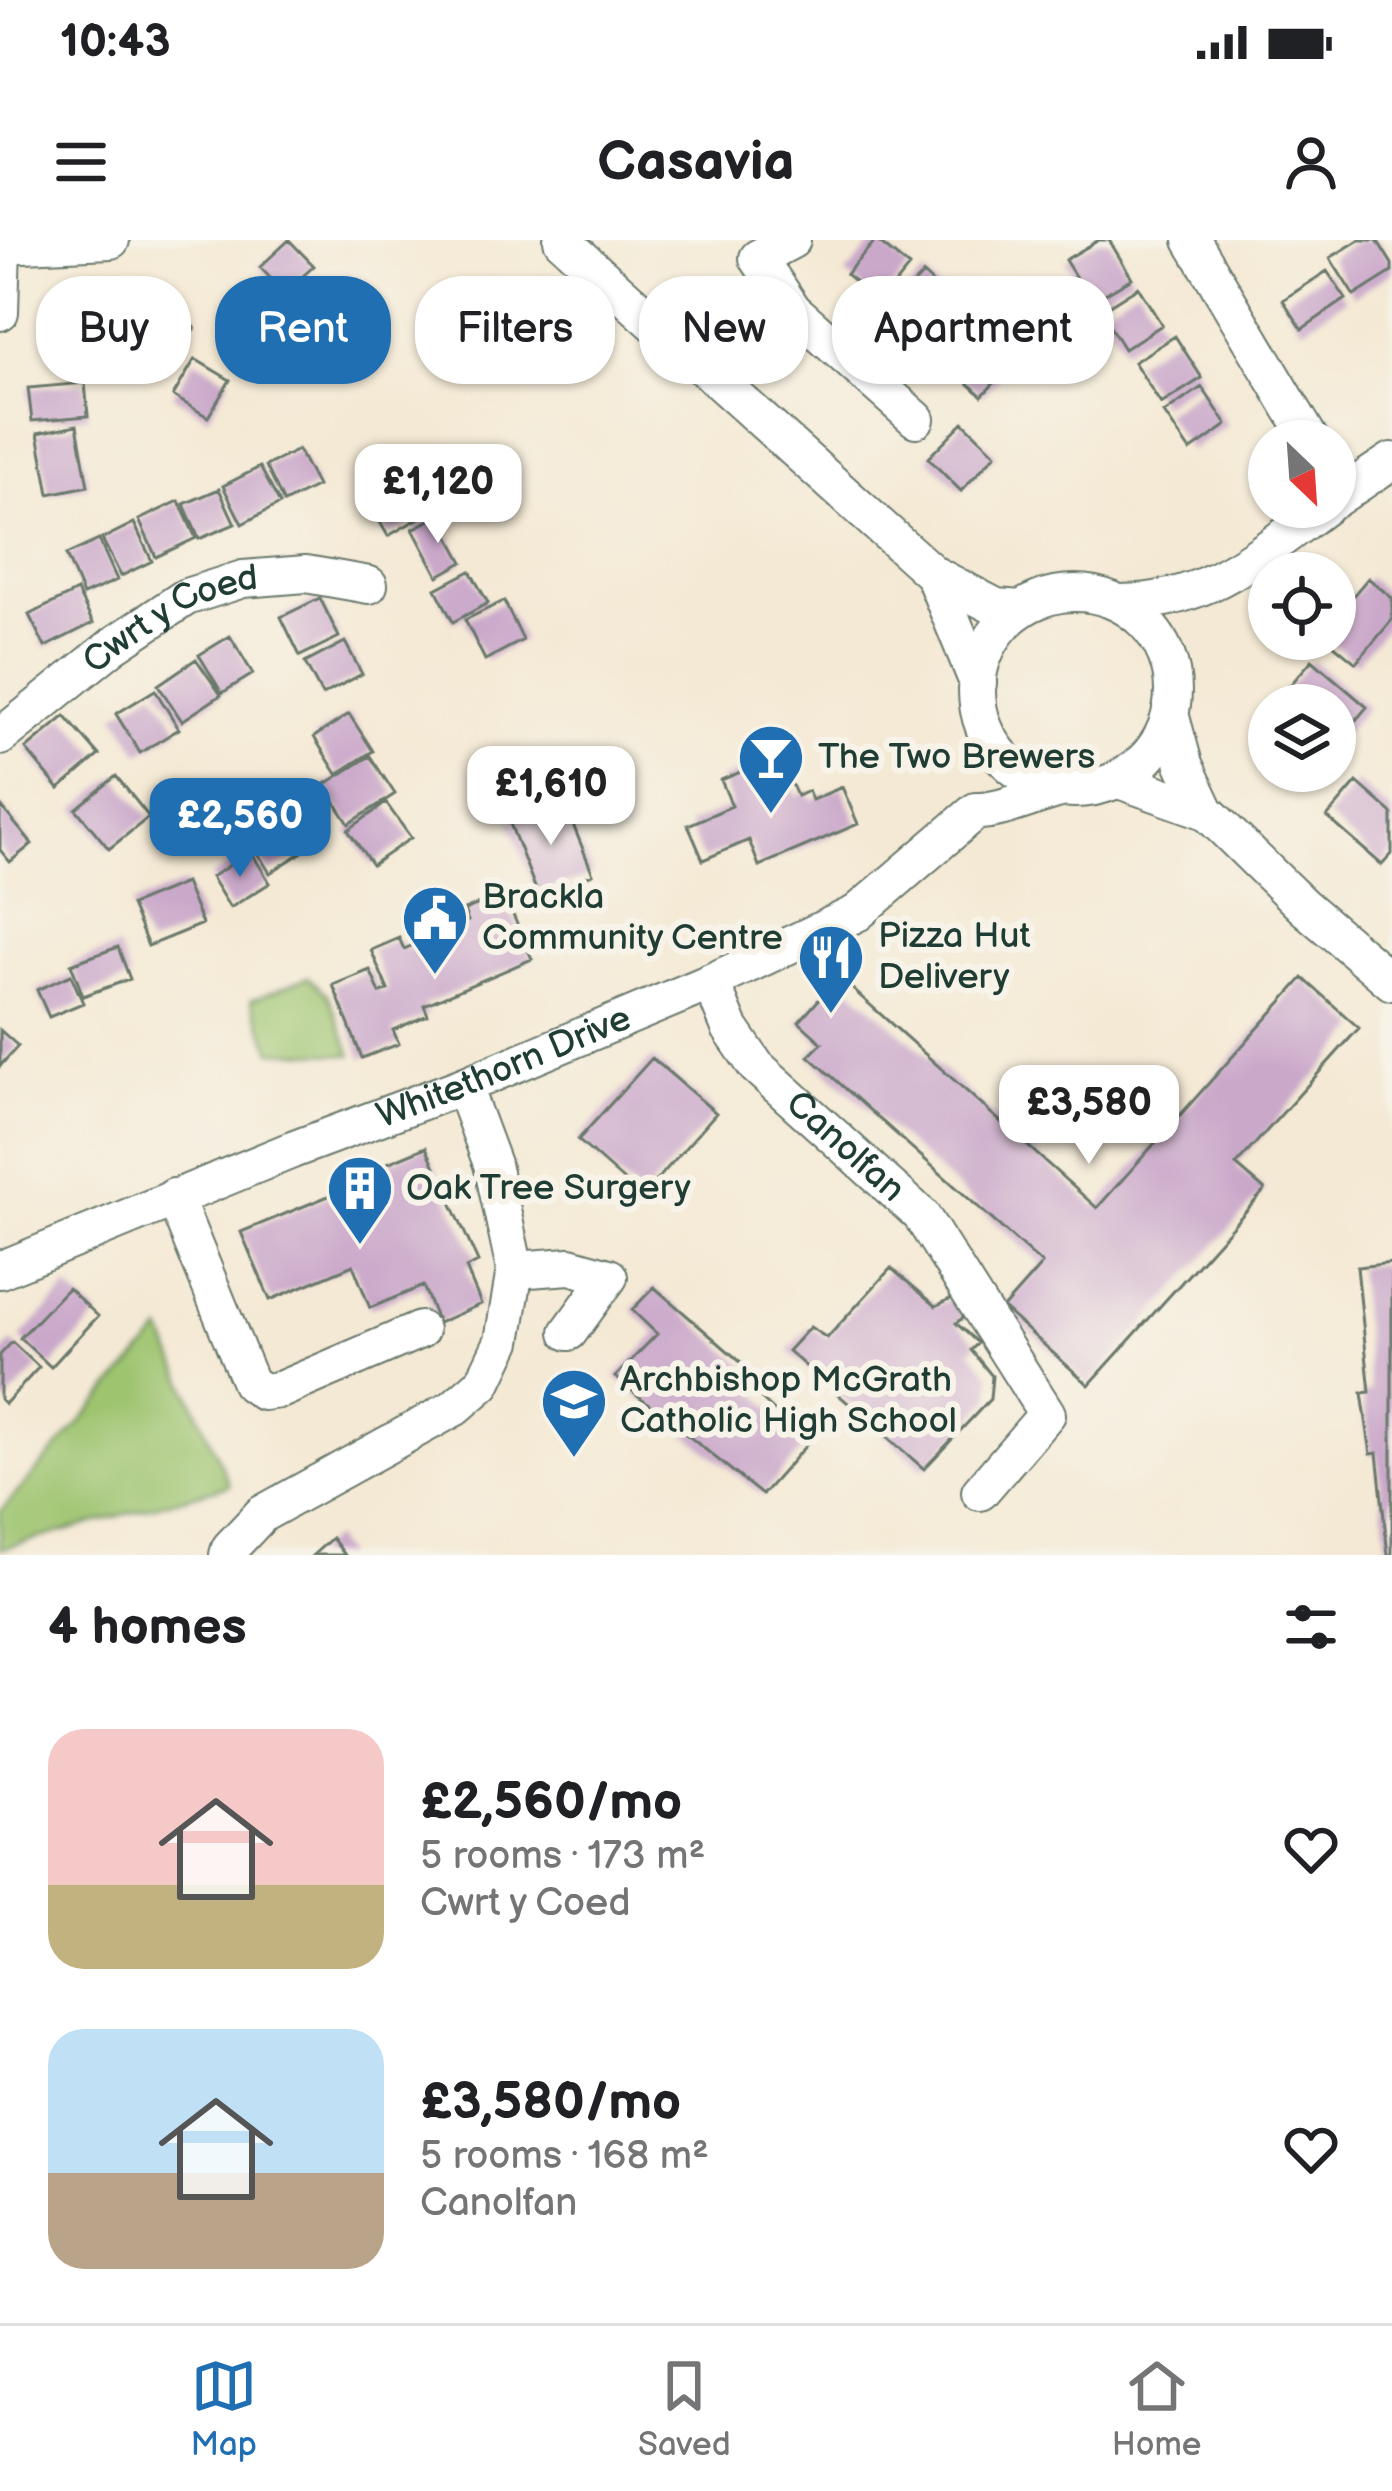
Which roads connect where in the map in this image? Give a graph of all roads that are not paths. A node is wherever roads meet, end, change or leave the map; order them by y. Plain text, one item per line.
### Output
1 (111, 240) edge
2 (562, 240) edge
3 (792, 240) edge
4 (1204, 244) edge
5 (1, 245) edge
6 (0, 312) edge
7 (916, 419) dead end
8 (1300, 420) edge
9 (1392, 461) edge
10 (1356, 482) edge
11 (1289, 528) edge
12 (933, 574) junction
13 (369, 585) dead end
14 (1211, 586) junction
15 (1120, 603) junction
16 (1022, 609) junction
17 (1170, 668) junction
18 (978, 683) junction
19 (1171, 717) junction
20 (984, 727) junction
21 (0, 737) edge
22 (1120, 780) junction
23 (1065, 788) junction
24 (976, 811) junction
25 (1206, 811) junction
26 (711, 982) junction
27 (1392, 982) edge
28 (463, 1086) junction
29 (174, 1197) junction
30 (1, 1268) edge
31 (515, 1270) junction
32 (420, 1330) dead end
33 (568, 1332) dead end
34 (980, 1492) dead end
35 (235, 1544) edge

1 - 5 street
2 - 12 street
3 - 7 street
4 - 8 street
5 - 6 street
9 - 10 street
11 - 14 street
12 - 16 street
12 - 18 street
13 - 21 street, Cwrt y Coed
14 - 15 street
14 - 17 street
15 - 16 street
15 - 17 street
16 - 18 street
17 - 19 street
18 - 20 street
19 - 22 street
19 - 25 street
20 - 23 street
20 - 24 street
22 - 23 street
22 - 25 street
23 - 24 street, Whitethorn Drive
24 - 26 street, Whitethorn Drive
25 - 27 street
26 - 28 street, Whitethorn Drive
26 - 34 street, Canolfan
28 - 29 street, Whitethorn Drive
28 - 31 street
29 - 30 street, Whitethorn Drive
29 - 32 street
31 - 33 street
31 - 35 street

